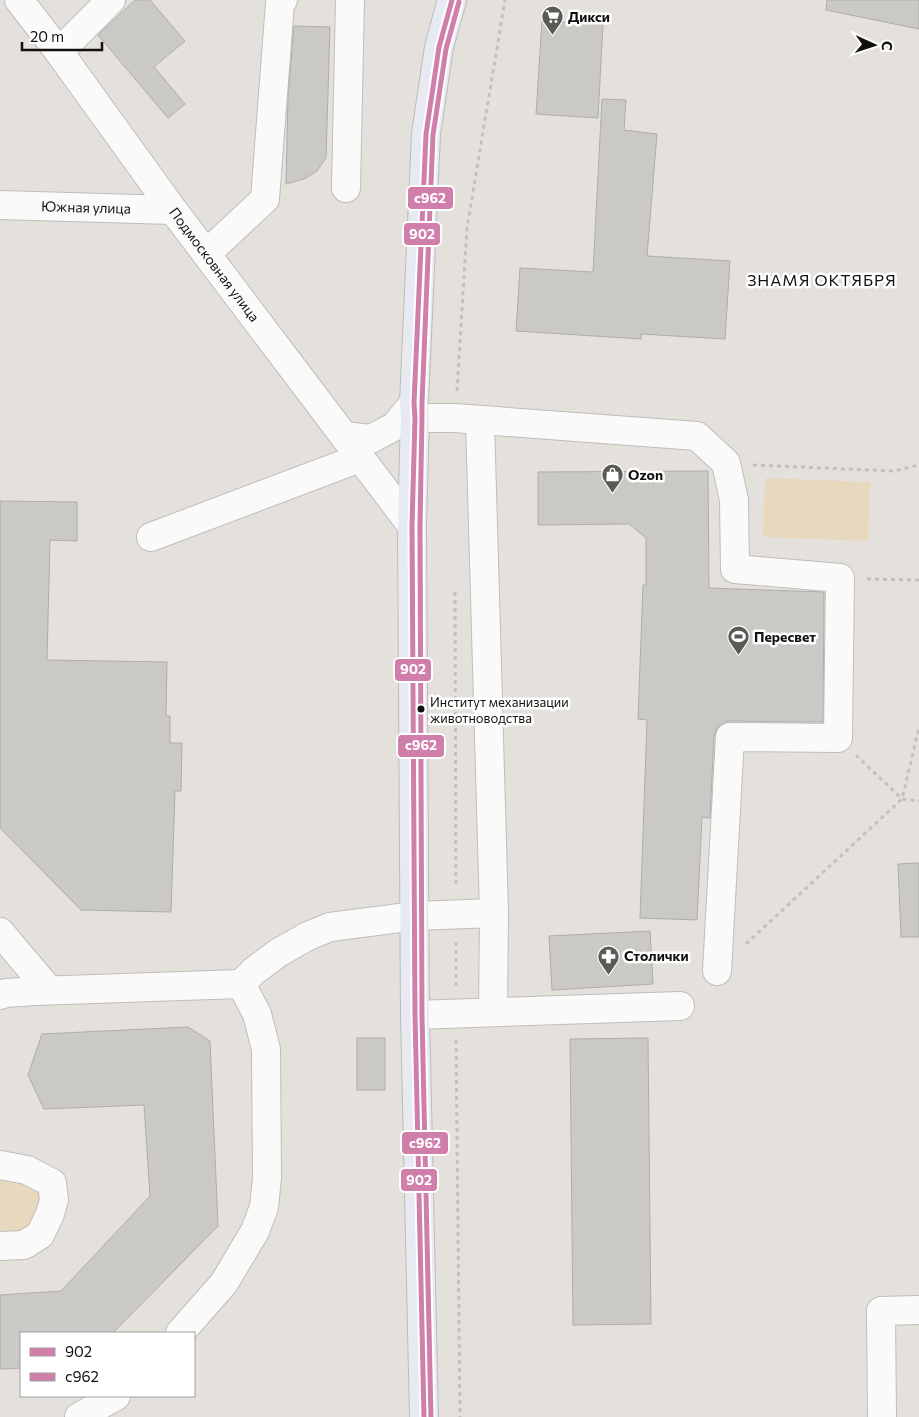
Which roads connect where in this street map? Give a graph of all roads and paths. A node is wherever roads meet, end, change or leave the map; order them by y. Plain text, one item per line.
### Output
1 (19, 0) edge
2 (111, 0) edge
3 (283, 0) edge
4 (350, 0) edge
5 (452, 0) edge
6 (59, 52) junction
7 (346, 188) dead end
8 (0, 205) edge
9 (173, 210) junction
10 (206, 254) junction
11 (414, 410) junction
12 (480, 420) junction
13 (344, 436) junction
14 (360, 458) junction
15 (726, 464) junction
16 (919, 465) edge
17 (412, 526) junction
18 (151, 537) dead end
19 (840, 578) junction
20 (919, 580) edge
21 (919, 728) edge
22 (838, 738) junction
23 (902, 799) junction
24 (919, 801) edge
25 (494, 913) junction
26 (415, 916) junction
27 (0, 932) edge
28 (717, 971) joint
29 (241, 984) junction
30 (50, 990) junction
31 (0, 995) edge
32 (680, 1006) dead end
33 (493, 1012) junction
34 (415, 1015) junction
35 (0, 1165) edge
36 (0, 1246) edge
37 (919, 1310) edge
38 (181, 1332) edge
39 (114, 1397) edge
40 (79, 1417) edge
41 (424, 1417) edge
42 (882, 1417) edge

1 - 6 street, Подмосковная улица
2 - 6 street
3 - 10 street
4 - 7 street
5 - 11 main road
6 - 9 street, Подмосковная улица
8 - 9 street, Южная улица
9 - 10 street, Подмосковная улица
10 - 13 street, Подмосковная улица
11 - 12 street
11 - 13 street
11 - 17 main road
12 - 15 street
12 - 25 street
13 - 14 street, Подмосковная улица
14 - 17 street, Подмосковная улица
14 - 18 street
15 - 16 path
15 - 19 street
17 - 26 main road
19 - 20 path
19 - 22 street
21 - 23 path
22 - 23 path
22 - 28 street
23 - 24 path
23 - 28 path
25 - 26 street
25 - 33 street
26 - 29 street
26 - 34 main road
27 - 30 street
29 - 30 street
29 - 38 street
30 - 31 street
32 - 33 street
33 - 34 street
34 - 41 main road
35 - 36 street
37 - 42 street
39 - 40 street

